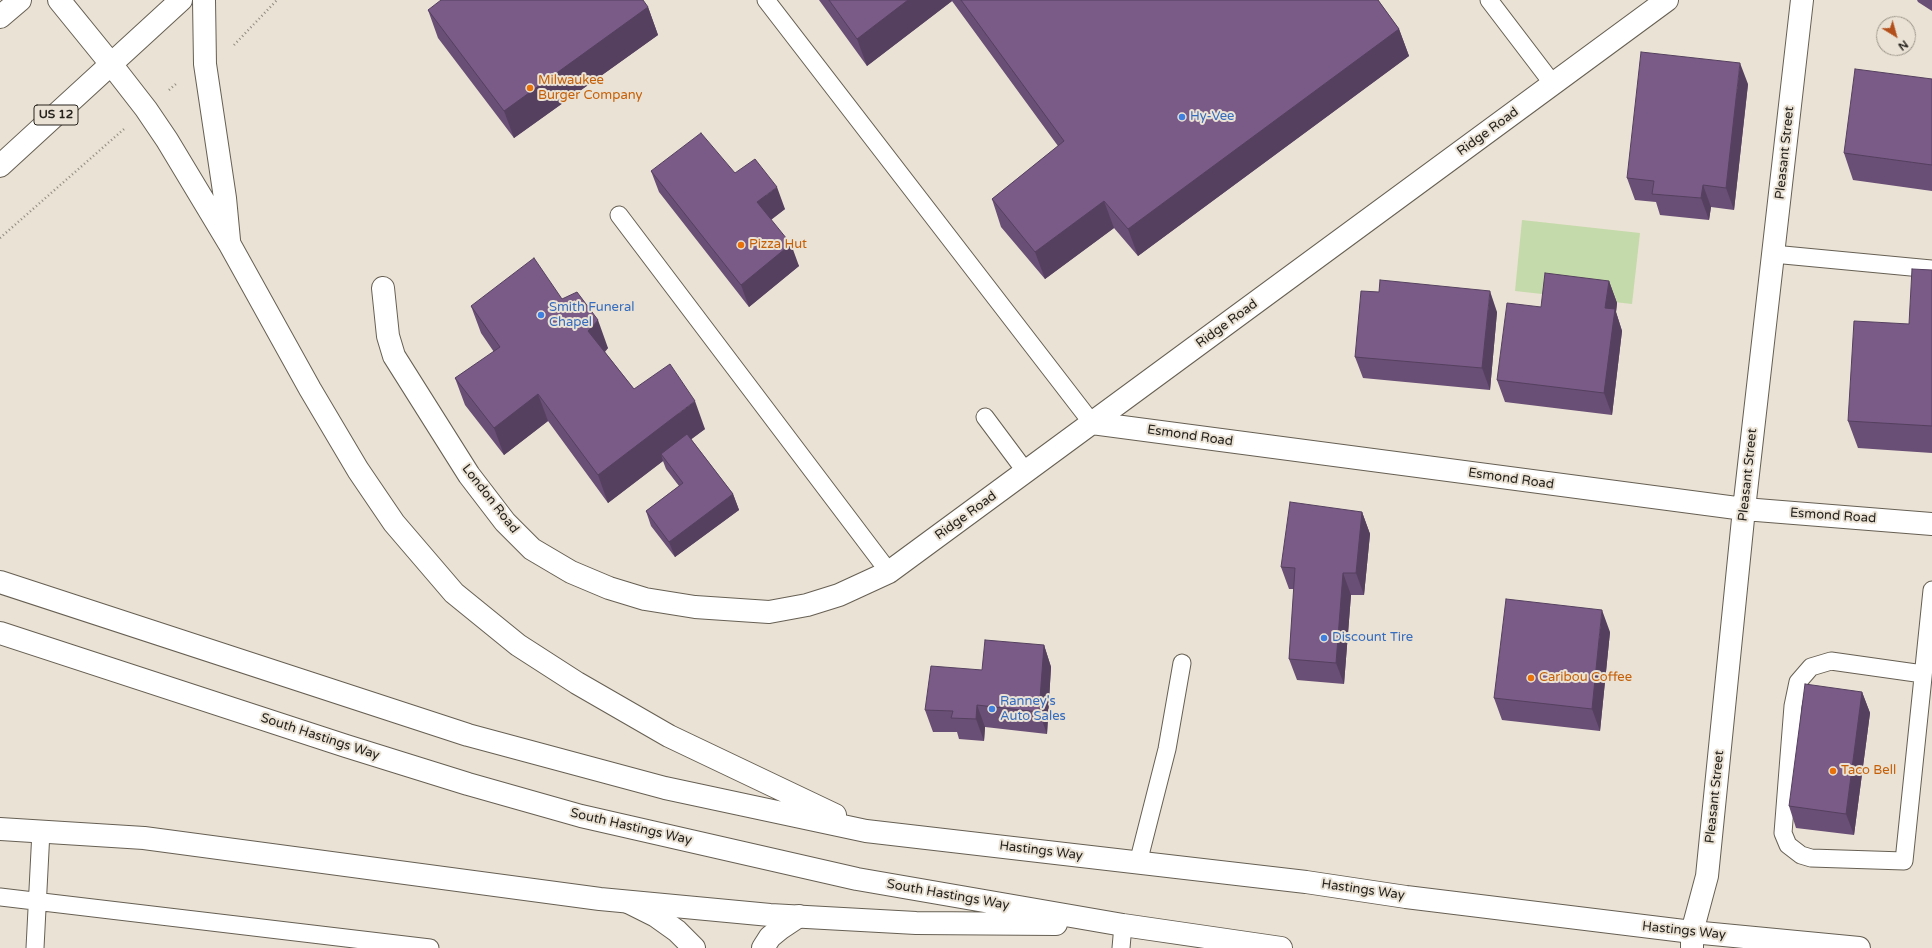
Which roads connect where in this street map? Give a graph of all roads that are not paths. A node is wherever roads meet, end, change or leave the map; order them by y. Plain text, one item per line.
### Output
1 (20, 0) edge
2 (59, 0) edge
3 (181, 0) edge
4 (204, 0) edge
5 (766, 0) edge
6 (1489, 0) edge
7 (1667, 0) edge
8 (1802, 0) edge
9 (0, 18) edge
10 (111, 64) junction
11 (1553, 84) junction
12 (0, 166) edge
13 (619, 215) dead end
14 (229, 243) junction
15 (1773, 254) junction
16 (1932, 269) edge
17 (383, 288) dead end
18 (985, 417) dead end
19 (1092, 423) junction
20 (1026, 472) junction
21 (1744, 509) junction
22 (1932, 524) edge
23 (889, 572) junction
24 (0, 582) edge
25 (1932, 590) edge
26 (768, 612) joint
27 (0, 633) edge
28 (1182, 663) dead end
29 (1923, 674) junction
30 (0, 829) edge
31 (41, 831) junction
32 (866, 831) junction
33 (1138, 863) junction
34 (0, 897) edge
35 (627, 901) junction
36 (38, 902) junction
37 (799, 916) junction
38 (1123, 925) junction
39 (1692, 940) edge
40 (399, 946) edge
41 (36, 948) edge
42 (430, 948) edge
43 (694, 948) edge
44 (763, 948) edge
45 (1121, 948) edge
46 (1281, 948) edge
47 (1860, 948) edge

1 - 9 main road
2 - 10 main road
3 - 10 main road, US 12
4 - 14 main road
5 - 19 lane
6 - 11 lane
7 - 11 main road, Ridge Road
8 - 15 main road, Pleasant Street
10 - 12 main road, US 12
10 - 14 main road
11 - 19 main road, Ridge Road
13 - 23 lane
14 - 32 main road
15 - 16 lane
15 - 21 main road, Pleasant Street
17 - 26 main road, London Road
18 - 20 lane
19 - 20 main road, Ridge Road
19 - 21 main road, Esmond Road
20 - 23 main road, Ridge Road
21 - 22 main road, Esmond Road
21 - 39 main road, Pleasant Street
23 - 26 main road, Ridge Road
24 - 32 main road
25 - 29 lane
27 - 38 main road, South Hastings Way
28 - 33 lane
29 - 29 lane
30 - 31 main road
31 - 35 main road
31 - 36 lane
32 - 33 main road, Hastings Way
33 - 39 main road, Hastings Way
34 - 36 lane
35 - 37 main road
35 - 43 main road
36 - 40 lane
36 - 41 lane
37 - 38 main road
37 - 44 main road
38 - 45 lane
38 - 46 main road, South Hastings Way
39 - 47 main road, Hastings Way
40 - 42 lane

